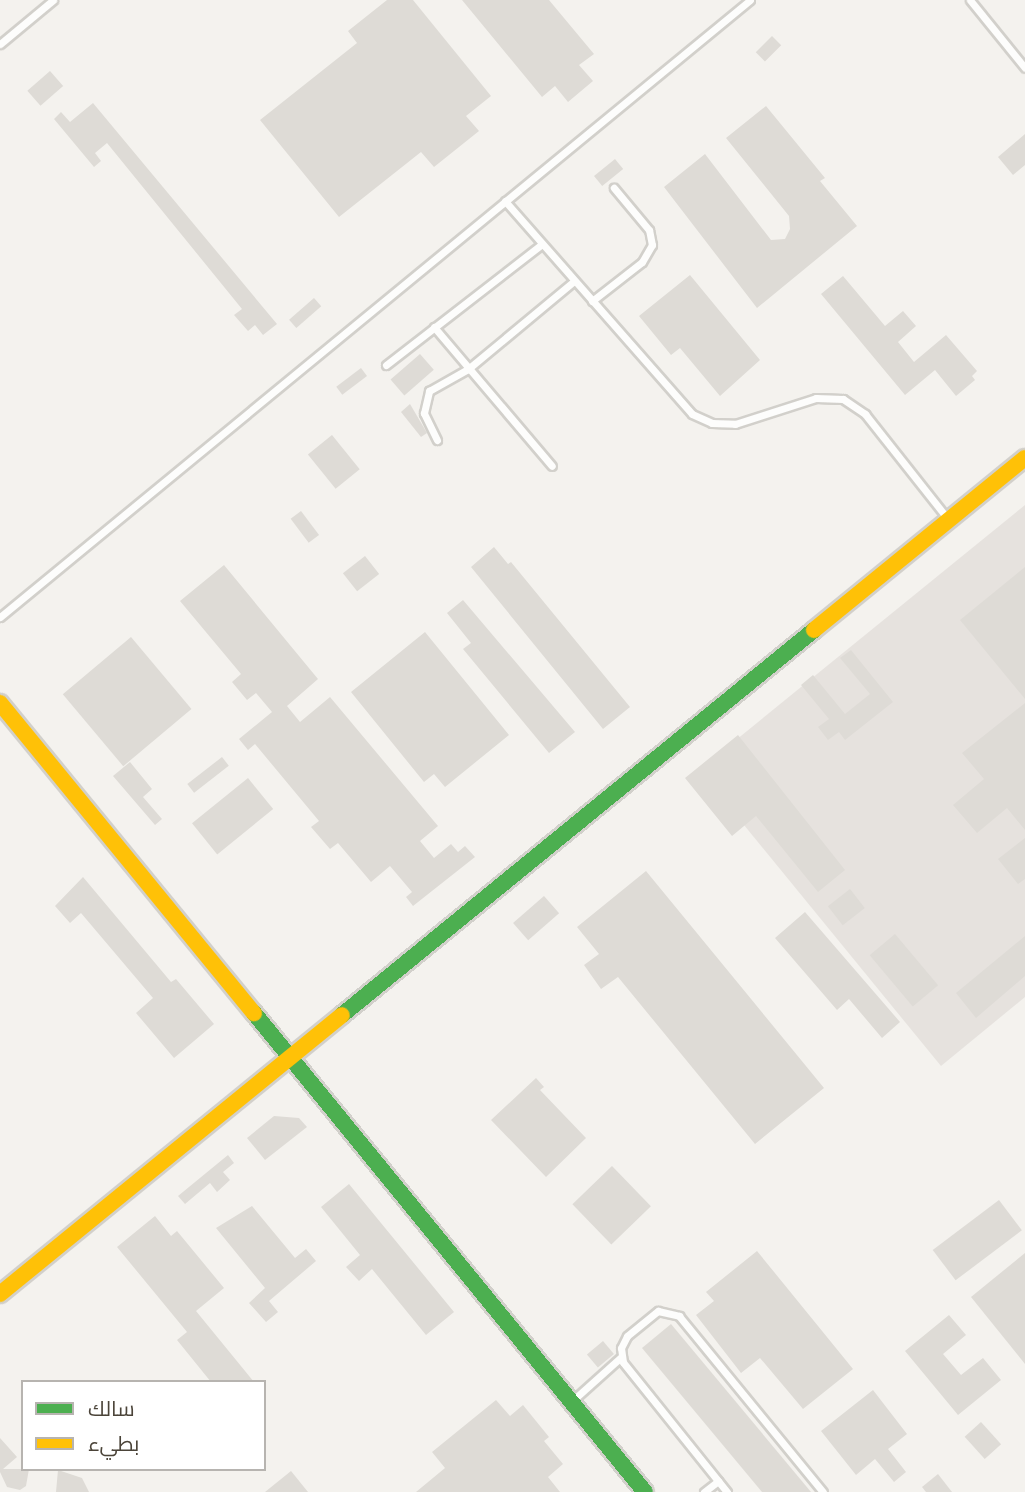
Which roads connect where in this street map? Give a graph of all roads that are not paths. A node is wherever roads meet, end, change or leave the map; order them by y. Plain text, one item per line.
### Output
1 (53, 0) edge
2 (750, 0) edge
3 (970, 0) edge
4 (0, 44) edge
5 (1025, 68) edge
6 (614, 188) dead end
7 (505, 201) junction
8 (542, 244) junction
9 (574, 281) junction
10 (592, 301) junction
11 (434, 327) junction
12 (386, 365) dead end
13 (468, 369) junction
14 (437, 440) dead end
15 (1025, 458) edge
16 (552, 466) dead end
17 (949, 520) junction
18 (0, 617) edge
19 (0, 703) edge
20 (290, 1057) junction
21 (0, 1294) edge
22 (621, 1357) junction
23 (572, 1402) junction
24 (718, 1481) junction
25 (645, 1492) edge
26 (704, 1492) edge
27 (727, 1492) edge
28 (823, 1492) edge

1 - 4 lane
2 - 7 lane
3 - 5 lane
6 - 10 lane
7 - 8 lane
7 - 18 lane
8 - 9 lane
8 - 11 lane
9 - 10 lane
9 - 13 lane
10 - 17 lane
11 - 12 lane
11 - 13 lane
13 - 14 lane
13 - 16 lane
15 - 17 street
17 - 20 street
19 - 20 street
20 - 21 street
20 - 23 street
22 - 23 lane
22 - 24 lane
22 - 28 lane
23 - 25 street
24 - 26 lane
24 - 27 lane

